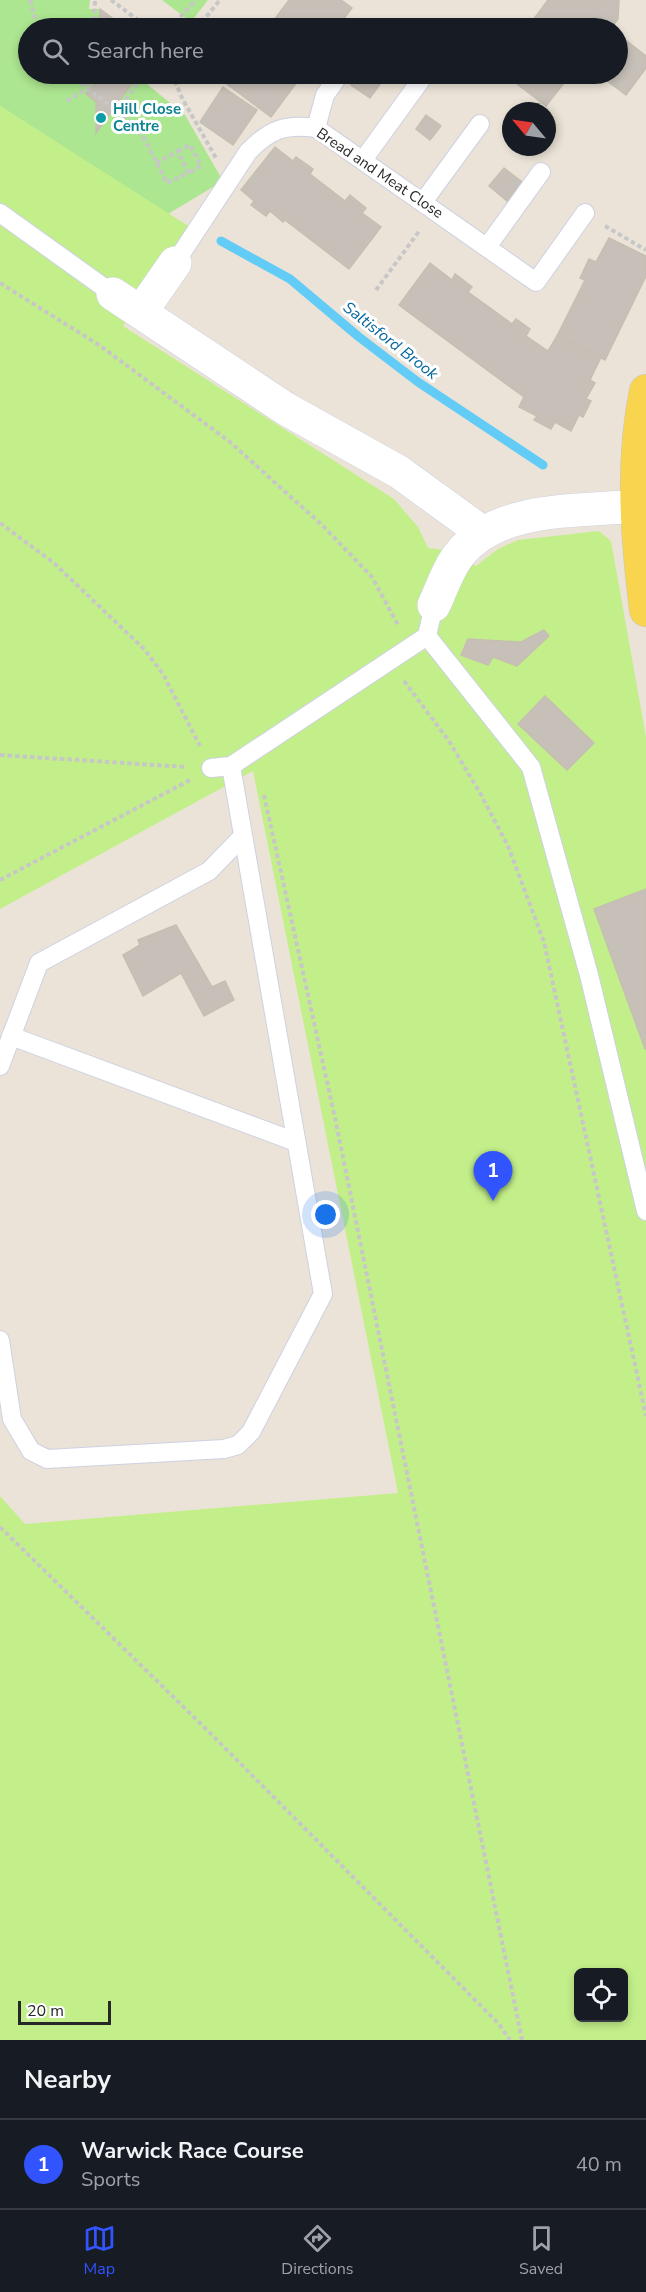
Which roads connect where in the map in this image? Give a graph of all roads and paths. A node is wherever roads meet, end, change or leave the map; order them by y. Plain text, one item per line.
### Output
1 (30, 0) edge
2 (95, 0) edge
3 (112, 0) edge
4 (196, 0) edge
5 (220, 0) edge
6 (35, 18) edge
7 (94, 18) edge
8 (135, 18) edge
9 (179, 18) edge
10 (205, 18) edge
11 (82, 84) edge
12 (88, 84) edge
13 (137, 84) edge
14 (176, 84) edge
15 (333, 84) edge
16 (418, 84) edge
17 (87, 88) junction
18 (67, 101) dead end
19 (117, 112) junction
20 (480, 124) dead end
21 (316, 128) junction
22 (178, 151) junction
23 (363, 160) junction
24 (157, 163) junction
25 (541, 172) dead end
26 (188, 173) junction
27 (228, 179) junction
28 (429, 206) junction
29 (0, 213) edge
30 (585, 213) joint
31 (487, 247) junction
32 (646, 250) edge
33 (175, 263) joint
34 (0, 283) edge
35 (376, 290) dead end
36 (113, 294) joint
37 (141, 312) junction
38 (646, 391) edge
39 (642, 449) edge
40 (636, 506) junction
41 (0, 523) edge
42 (483, 533) junction
43 (434, 605) joint
44 (646, 610) edge
45 (427, 636) junction
46 (410, 647) junction
47 (389, 661) junction
48 (254, 752) junction
49 (0, 754) edge
50 (231, 766) junction
51 (211, 768) junction
52 (242, 838) junction
53 (0, 880) edge
54 (11, 1036) junction
55 (0, 1066) edge
56 (296, 1142) junction
57 (646, 1211) edge
58 (0, 1341) edge
59 (646, 1416) edge
60 (0, 1527) edge
61 (510, 2040) edge
62 (522, 2040) edge

1 - 6 path
2 - 7 path
3 - 8 path
4 - 9 path
5 - 10 path
11 - 17 path
12 - 17 path
13 - 19 path
14 - 27 path
15 - 21 lane
16 - 23 lane
17 - 18 path
17 - 19 path
19 - 24 path
20 - 28 lane
21 - 23 lane, Bread and Meat Close
21 - 27 lane, Bread and Meat Close
22 - 24 path
22 - 26 path
22 - 26 path
23 - 28 lane, Bread and Meat Close
24 - 26 path
25 - 31 lane
27 - 33 lane, Bread and Meat Close
28 - 31 lane, Bread and Meat Close
28 - 35 path
29 - 36 lane
30 - 31 lane, Bread and Meat Close
30 - 32 path
33 - 37 street, Bread and Meat Close
34 - 46 path
36 - 37 street
37 - 42 street
38 - 39 main road
39 - 40 main road
40 - 42 street
40 - 44 main road
41 - 51 path
42 - 43 street
43 - 45 lane
45 - 46 lane
45 - 57 lane
46 - 47 lane
47 - 48 lane
47 - 59 path
48 - 50 lane
48 - 62 path
49 - 51 path
50 - 51 lane
50 - 52 lane
51 - 53 path
52 - 54 lane
52 - 56 lane
54 - 55 lane
54 - 56 lane
56 - 58 lane
60 - 61 path

